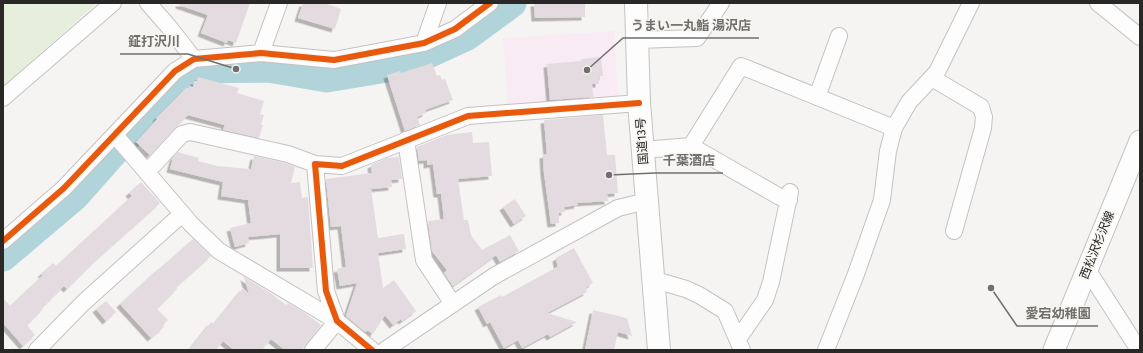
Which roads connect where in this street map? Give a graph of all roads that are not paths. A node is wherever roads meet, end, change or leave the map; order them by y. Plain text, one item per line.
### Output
1 (113, 3) edge
2 (148, 3) edge
3 (279, 3) edge
4 (438, 3) edge
5 (490, 3) edge
6 (636, 3) edge
7 (721, 3) edge
8 (971, 3) edge
9 (1098, 3) edge
10 (839, 36) dead end
11 (1140, 38) edge
12 (637, 40) junction
13 (424, 43) junction
14 (261, 53) junction
15 (194, 59) junction
16 (932, 78) junction
17 (817, 97) junction
18 (3, 98) edge
19 (639, 103) junction
20 (894, 128) junction
21 (115, 135) junction
22 (406, 140) junction
23 (1140, 141) edge
24 (691, 146) junction
25 (643, 150) junction
26 (315, 164) junction
27 (147, 172) junction
28 (647, 201) junction
29 (182, 214) junction
30 (954, 231) dead end
31 (3, 241) edge
32 (1087, 269) junction
33 (653, 282) junction
34 (453, 304) junction
35 (337, 321) junction
36 (740, 345) edge
37 (37, 350) edge
38 (313, 350) edge
39 (372, 350) edge
40 (385, 350) edge
41 (659, 350) edge
42 (826, 350) edge
43 (1054, 350) edge
44 (1139, 350) edge

1 - 18 street
2 - 15 street
3 - 14 street
4 - 13 street
5 - 13 street
6 - 12 highway, 国道13号
7 - 12 street
8 - 16 street
9 - 11 street
10 - 17 street
12 - 19 highway, 国道13号
13 - 14 street
14 - 15 street
15 - 21 street
16 - 20 street
16 - 30 street
17 - 20 street
17 - 24 street
19 - 22 street
19 - 25 highway, 国道13号
20 - 42 street
21 - 27 street
21 - 31 street
22 - 26 street
22 - 34 street
23 - 32 main road, 西松沢杉沢線
24 - 25 street
24 - 36 street
25 - 28 highway, 国道13号
26 - 27 street
26 - 35 street
27 - 29 street
28 - 33 highway, 国道13号
28 - 34 street
29 - 35 street
29 - 37 street
32 - 43 main road, 西松沢杉沢線
32 - 44 street
33 - 36 street
33 - 41 highway, 国道13号
34 - 40 street
35 - 38 street
35 - 39 street

